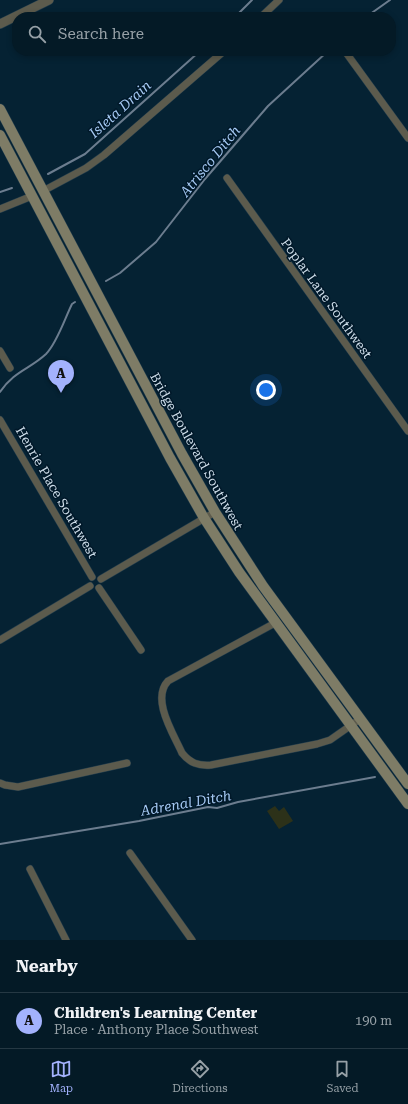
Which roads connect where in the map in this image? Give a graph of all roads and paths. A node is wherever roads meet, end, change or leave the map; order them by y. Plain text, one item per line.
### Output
1 (49, 0) edge
2 (279, 0) edge
3 (24, 12) edge
4 (266, 12) edge
5 (12, 18) edge
6 (0, 24) edge
7 (218, 56) edge
8 (348, 56) edge
9 (0, 109) edge
10 (0, 135) edge
11 (408, 138) edge
12 (227, 178) dead end
13 (43, 191) junction
14 (32, 196) junction
15 (0, 209) edge
16 (0, 350) edge
17 (10, 368) dead end
18 (0, 420) edge
19 (408, 431) edge
20 (215, 512) junction
21 (204, 518) junction
22 (92, 577) junction
23 (101, 579) junction
24 (90, 586) junction
25 (99, 588) junction
26 (275, 623) junction
27 (0, 640) edge
28 (141, 650) dead end
29 (360, 719) junction
30 (351, 726) junction
31 (127, 764) dead end
32 (0, 783) edge
33 (408, 784) edge
34 (408, 804) edge
35 (130, 853) dead end
36 (30, 869) dead end
37 (66, 940) edge
38 (192, 940) edge

1 - 3 street
2 - 4 street
5 - 6 street
7 - 13 street
8 - 11 street
9 - 13 main road, Bridge Boulevard Southwest
10 - 14 main road, Bridge Boulevard Southwest
12 - 19 street, Poplar Lane Southwest
13 - 20 main road, Bridge Boulevard Southwest
14 - 15 street
14 - 21 main road, Bridge Boulevard Southwest
16 - 17 street
18 - 22 street, Henrie Place Southwest
20 - 21 street
20 - 29 main road, Bridge Boulevard Southwest
21 - 23 street
21 - 26 main road, Bridge Boulevard Southwest
22 - 23 street
22 - 24 street
23 - 25 street
24 - 25 street
24 - 27 street
25 - 28 street
26 - 30 main road, Bridge Boulevard Southwest
26 - 30 street
29 - 30 street
29 - 33 main road, Bridge Boulevard Southwest
30 - 34 main road, Bridge Boulevard Southwest
31 - 32 street
35 - 38 street
36 - 37 street

